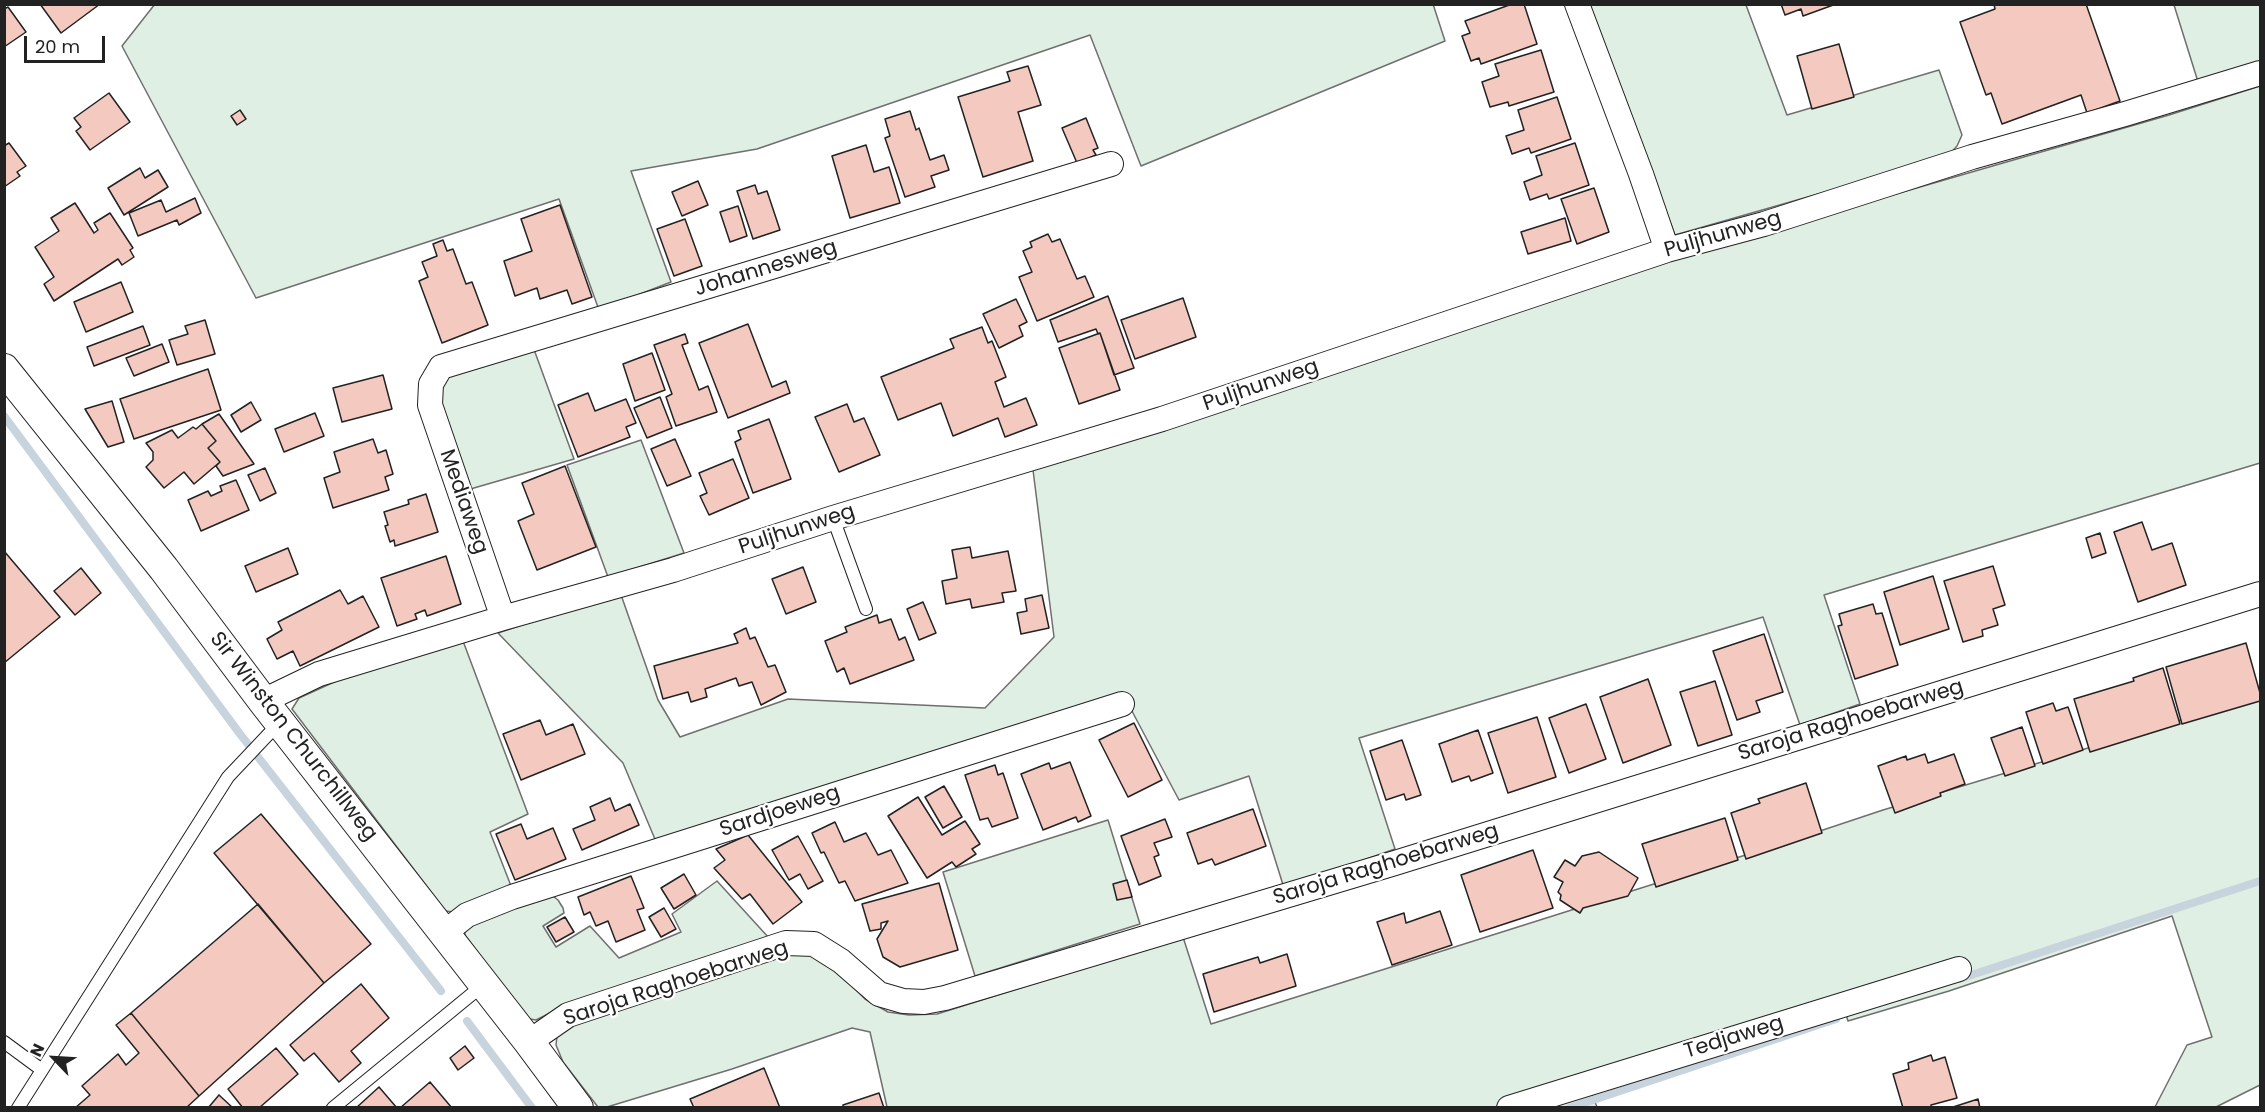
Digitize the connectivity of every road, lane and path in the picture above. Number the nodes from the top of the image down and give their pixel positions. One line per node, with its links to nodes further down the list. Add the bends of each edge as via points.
1 (1577, 4): 4 (street)
2 (2260, 73): 4 (street, Puljhunweg, via 1972,157 1764,224)
3 (1111, 164): 6 (street, Johannesweg, via 441,368)
4 (1666, 250): 7 (street, Puljhunweg, via 1162,419)
5 (4, 369): 12 (street, Sir Winston Churchillweg, via 164,569)
6 (431, 384): 10 (street, Mediaweg, via 430,405)
7 (833, 518): 9 (lane); 10 (street, Puljhunweg, via 673,570)
8 (2260, 594): 17 (street, Saroja Raghoebarweg, via 945,998 903,1001 879,994 814,944 786,944 568,1015)
9 (866, 609)
10 (503, 618): 12 (street, Puljhunweg, via 319,674)
11 (1122, 704): 13 (street, Sardjoeweg, via 512,897 467,915)
12 (269, 721): 13 (street, Sir Winston Churchillweg); 18 (lane)
13 (444, 933): 15 (street, Sir Winston Churchillweg)
14 (1959, 969): 22 (street, Tedjaweg)
15 (484, 984): 17 (street, Sir Winston Churchillweg); 20 (lane)
16 (4, 1042): 18 (lane)
17 (529, 1042): 21 (street, Sir Winston Churchillweg)
18 (42, 1070): 19 (lane)
19 (18, 1107)
20 (333, 1107)
21 (578, 1107)
22 (1509, 1107)

